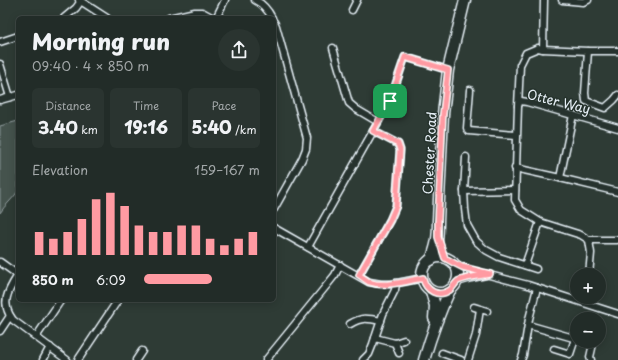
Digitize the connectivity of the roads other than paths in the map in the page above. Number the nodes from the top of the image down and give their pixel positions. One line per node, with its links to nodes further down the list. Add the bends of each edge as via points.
1 (225, 0): 14 (street)
2 (255, 0): 15 (street, via 262,4)
3 (357, 0): 9 (street)
4 (465, 0): 24 (main road, Chester Road)
5 (544, 0): 20 (street)
6 (562, 0): 7 (street)
7 (588, 0)
8 (80, 1): 10 (street); 11 (street)
9 (352, 10)
10 (66, 16)
11 (105, 16)
12 (177, 16): 13 (street, via 195,12)
13 (210, 16)
14 (215, 16)
15 (271, 16)
16 (276, 26): 42 (street, via 307,138 302,158)
17 (16, 37): 18 (street)
18 (0, 42)
19 (333, 48): 32 (street, via 349,103)
20 (543, 49): 21 (street); 30 (street, via 538,48 526,53 520,65)
21 (588, 51): 22 (street); 26 (street, via 584,93 586,101 605,108)
22 (618, 51)
23 (0, 64): 28 (street)
24 (448, 70): 32 (street, via 405,57 390,101); 45 (main road, Chester Road, via 443,114)
25 (470, 90): 35 (street, via 467,125 469,131)
26 (618, 95)
27 (16, 96): 28 (street)
28 (10, 97): 29 (street)
29 (0, 100)
30 (518, 104): 31 (street, Otter Way, via 521,101 527,102); 35 (street)
31 (573, 115): 33 (street, Otter Way); 38 (street)
32 (378, 122): 34 (street)
33 (618, 128)
34 (373, 131): 48 (street); 58 (street, via 398,144 400,150 396,206)
35 (516, 135): 37 (street)
36 (466, 158): 40 (street)
37 (515, 168): 38 (street); 39 (street)
38 (560, 178): 41 (street)
39 (515, 190): 40 (street); 43 (street, via 515,200 522,210)
40 (464, 191): 53 (street, via 467,225 476,241 499,257)
41 (618, 192)
42 (276, 205)
43 (540, 222): 46 (street); 53 (street)
44 (276, 229): 48 (street)
45 (438, 237): 49 (main road); 50 (main road)
46 (589, 240): 47 (street); 54 (street)
47 (617, 240)
48 (308, 247): 52 (street)
49 (431, 260): 50 (main road, via 438,257); 60 (main road, via 423,270)
50 (449, 261): 57 (street, via 470,270); 62 (main road, via 458,272 458,278)
51 (0, 262): 56 (street)
52 (340, 265): 58 (street); 93 (street, via 327,285)
53 (525, 265): 55 (street)
54 (590, 268)
55 (536, 269)
56 (16, 274)
57 (490, 274): 62 (street, via 471,278); 63 (street)
58 (359, 275): 61 (street, via 369,282)
59 (16, 278): 71 (street, via 5,299 6,310)
60 (423, 278): 61 (street); 64 (main road, via 424,284)
61 (396, 283): 72 (street)
62 (453, 286): 64 (main road, via 444,293); 79 (main road, via 441,308)
63 (537, 288): 65 (street); 74 (street)
64 (431, 291): 79 (main road, via 435,306)
65 (570, 296)
66 (60, 302): 76 (street)
67 (117, 302): 91 (street)
68 (594, 304): 70 (street)
69 (487, 311): 97 (street, via 477,308 476,336)
70 (618, 314)
71 (10, 316): 75 (street); 76 (street)
72 (381, 321): 73 (street, via 361,318); 78 (street)
73 (350, 324)
74 (528, 325): 77 (street); 98 (street)
75 (0, 331)
76 (36, 337): 82 (street)
77 (570, 337)
78 (375, 338): 81 (street); 94 (street, via 369,354)
79 (430, 338): 95 (main road)
80 (404, 340): 81 (street)
81 (395, 343): 88 (street)
82 (50, 347): 89 (street); 90 (street)
83 (572, 348): 85 (street, via 570,354)
84 (592, 348): 99 (street)
85 (554, 349)
86 (142, 351): 92 (street)
87 (442, 352): 96 (street)
88 (399, 353)
89 (43, 360)
90 (67, 360)
91 (78, 360)
92 (136, 360)
93 (266, 360)
94 (363, 360)
95 (424, 360)
96 (461, 360)
97 (468, 360)
98 (521, 360)
99 (591, 360)

